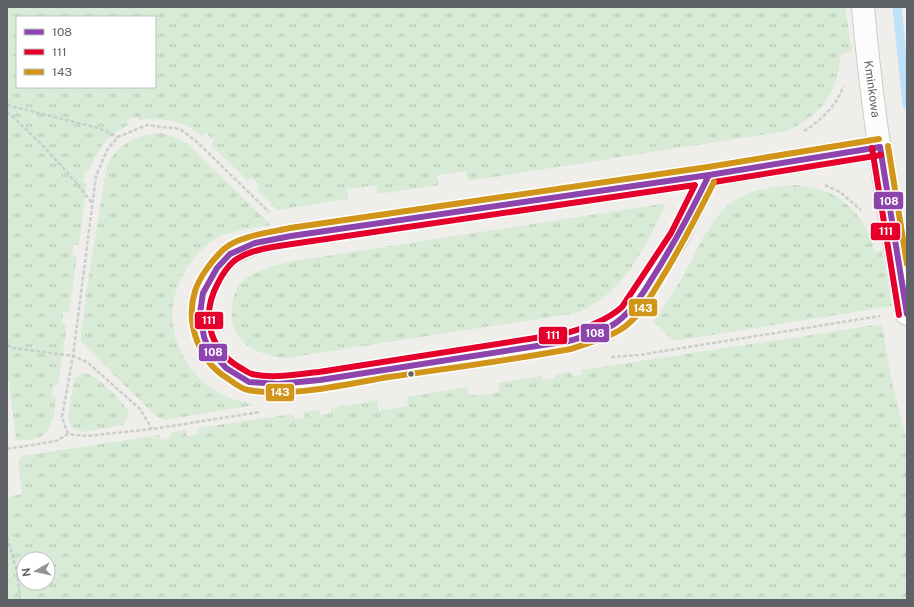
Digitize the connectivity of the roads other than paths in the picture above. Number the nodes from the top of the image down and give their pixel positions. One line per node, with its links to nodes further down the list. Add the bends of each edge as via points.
1 (863, 7): 2 (street, Kminkowa)
2 (880, 147): 3 (street); 4 (street, Kminkowa)
3 (709, 175): 3 (street, via 291,236 245,246 224,260 205,288 200,313 204,337 215,357 226,368 249,382 265,384 343,376 586,337 616,323 637,302 678,237)
4 (907, 314)

